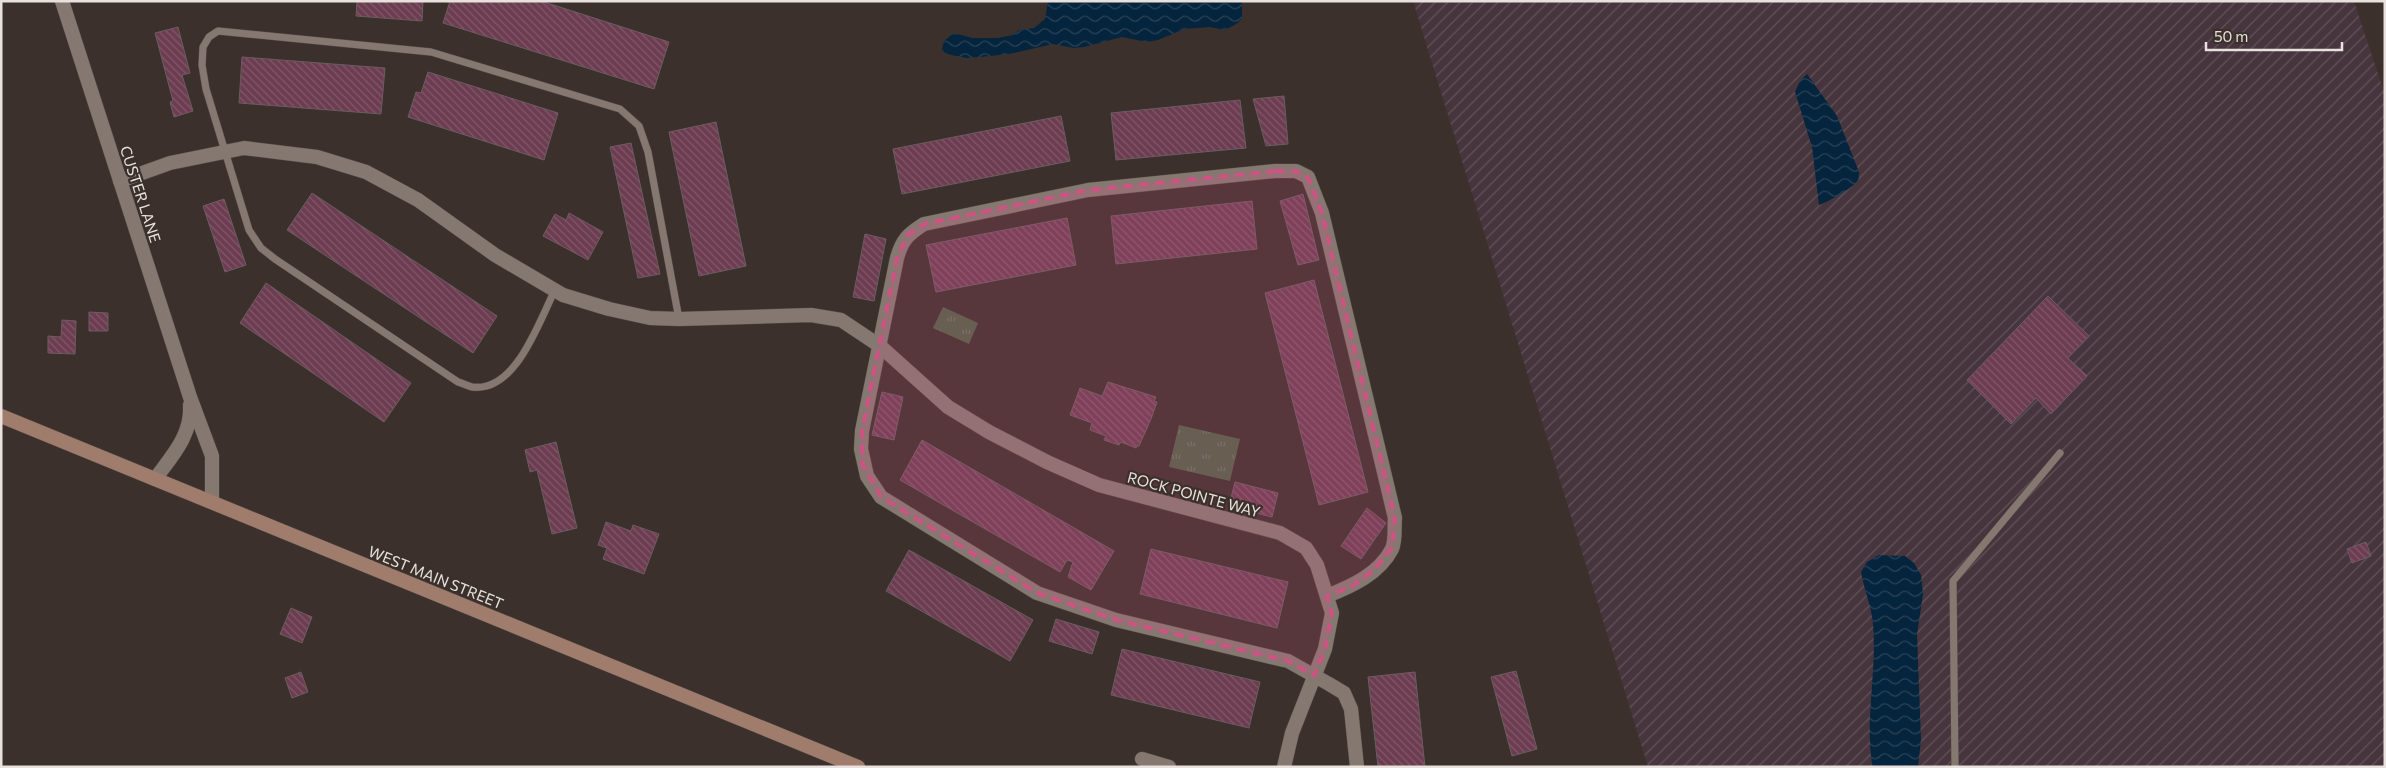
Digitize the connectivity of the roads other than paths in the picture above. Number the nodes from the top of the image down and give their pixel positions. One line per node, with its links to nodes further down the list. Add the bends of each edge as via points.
1 (62, 1): 3 (street, CUSTER LANE)
2 (224, 152): 3 (street, ROCK POINTE WAY, via 170,163); 4 (street, ROCK POINTE WAY, via 244,148 317,157 366,172 418,200 495,255); 4 (lane, via 249,230 261,248 458,382 472,387 483,386 498,382 509,373 523,354); 5 (lane, via 202,64 203,47 209,36 218,31 431,52 620,109 639,126 648,152)
3 (120, 180): 7 (street, CUSTER LANE)
4 (555, 290): 5 (street, ROCK POINTE WAY, via 609,309 650,318)
5 (679, 319): 6 (street, ROCK POINTE WAY, via 827,316 842,320)
6 (880, 346): 12 (street, ROCK POINTE WAY, via 948,407 1047,462 1099,486 1280,533 1306,548 1317,565); 12 (street, via 902,243 908,234 924,224 1088,190 1275,171 1296,171 1308,177 1322,213 1394,518 1392,548 1374,570 1353,586); 13 (street, via 861,449 866,476 881,498 1037,593 1116,620 1288,661)
7 (190, 397): 10 (street, CUSTER LANE, via 191,413 185,436); 11 (street, CUSTER LANE, via 212,456)
8 (1, 416): 10 (main road, WEST MAIN STREET)
9 (2060, 452): 19 (lane, via 1953,581)
10 (155, 479): 11 (main road, WEST MAIN STREET)
11 (212, 502): 15 (main road, WEST MAIN STREET)
12 (1327, 596): 13 (street, ROCK POINTE WAY, via 1332,613 1326,649)
13 (1314, 676): 17 (street, ROCK POINTE WAY, via 1292,733); 18 (street, via 1344,693 1351,709)
14 (1142, 759): 16 (street)
15 (858, 767)
16 (1169, 767)
17 (1284, 767)
18 (1357, 767)
19 (1954, 767)

